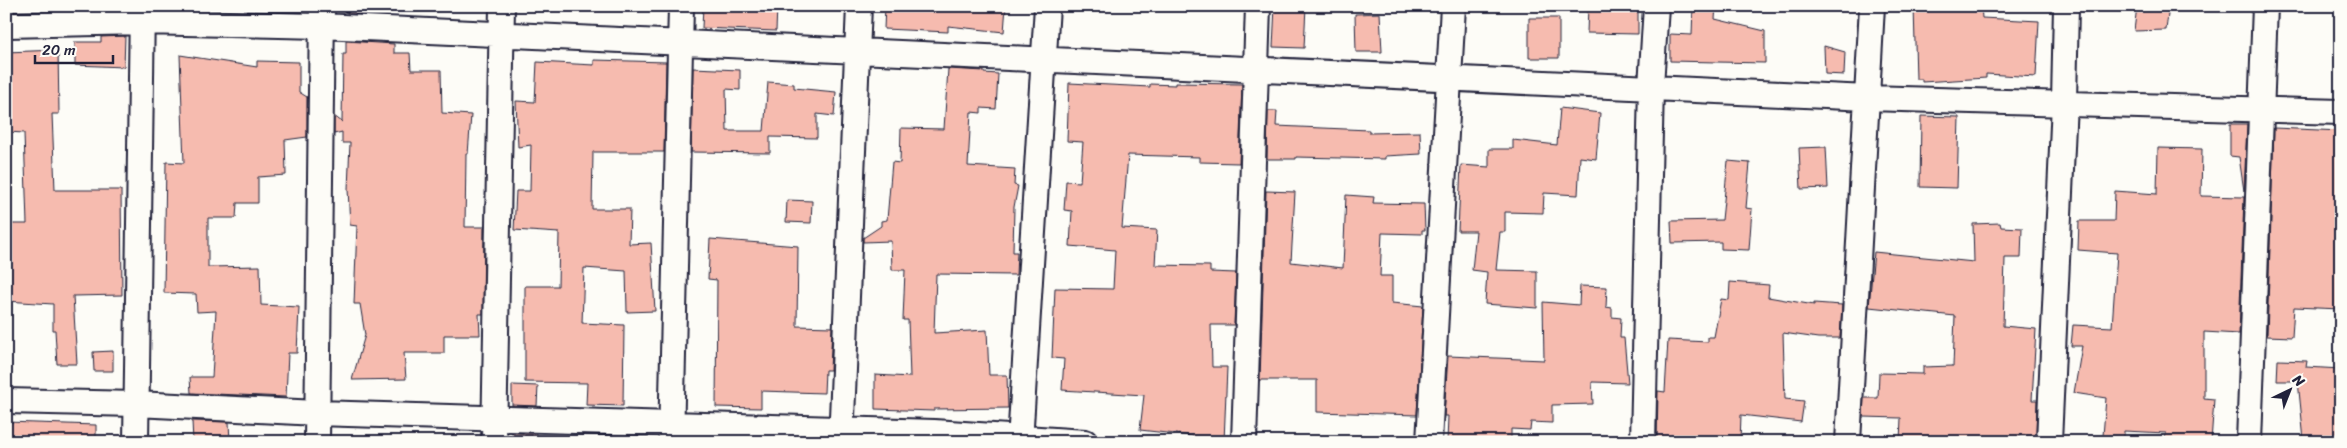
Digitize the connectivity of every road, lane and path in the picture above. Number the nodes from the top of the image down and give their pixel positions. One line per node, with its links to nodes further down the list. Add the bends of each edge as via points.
1 (502, 6): 14 (street)
2 (681, 6): 15 (street)
3 (859, 6): 16 (street)
4 (1047, 6): 17 (street)
5 (1258, 6): 18 (street)
6 (1453, 6): 19 (street)
7 (1656, 6): 20 (street)
8 (1872, 6): 21 (street)
9 (2066, 6): 22 (street)
10 (2265, 6): 23 (street)
11 (142, 14): 12 (street); 13 (street); 26 (street)
12 (322, 16): 14 (street); 27 (street)
13 (6, 25)
14 (502, 35): 15 (street); 28 (street)
15 (680, 43): 16 (street); 29 (street)
16 (857, 51): 17 (street); 30 (street)
17 (1045, 60): 18 (street); 31 (street)
18 (1255, 68): 19 (street); 36 (street)
19 (1450, 78): 20 (street); 37 (street)
20 (1651, 86): 21 (street); 38 (street)
21 (1868, 98): 22 (street); 39 (street)
22 (2064, 102): 23 (street); 40 (street)
23 (2260, 109): 24 (street); 41 (street)
24 (2341, 112)
25 (6, 401): 26 (street)
26 (136, 404): 27 (street); 32 (street)
27 (317, 413): 28 (street); 33 (street)
28 (493, 417): 29 (street); 34 (street)
29 (672, 432): 30 (street)
30 (841, 435): 31 (street)
31 (1020, 440): 35 (street)
32 (136, 442)
33 (317, 442)
34 (494, 442)
35 (1085, 442)
36 (1244, 442)
37 (1428, 442)
38 (1643, 442)
39 (1848, 442)
40 (2048, 442)
41 (2249, 442)

